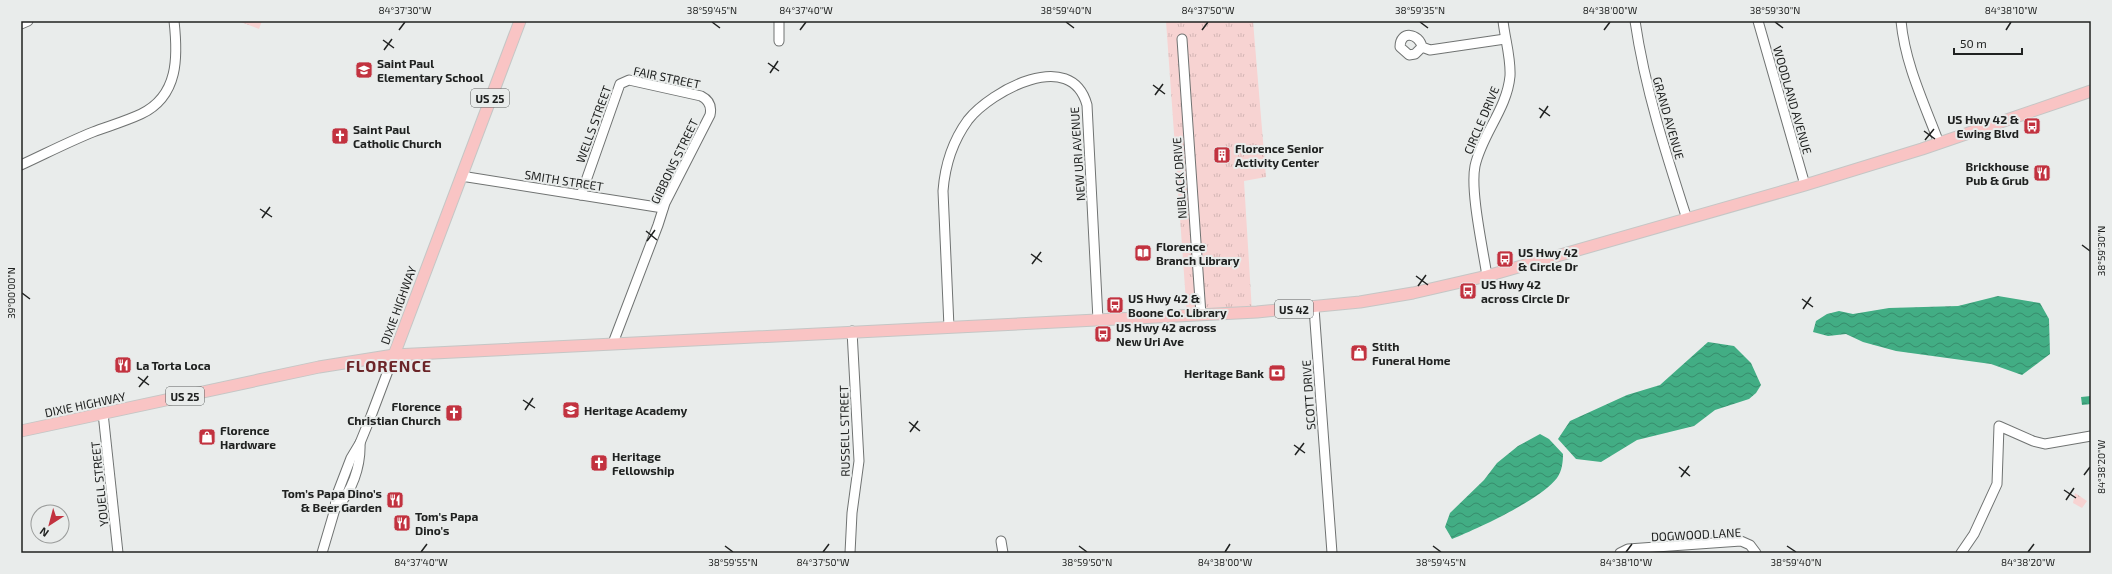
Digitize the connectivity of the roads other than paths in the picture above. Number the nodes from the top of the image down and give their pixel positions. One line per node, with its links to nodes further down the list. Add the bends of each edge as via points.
1 (28, 21): 9 (street)
2 (174, 21): 18 (street, via 177,65 173,79 155,105 142,114 92,132)
3 (520, 21): 19 (main road, DIXIE HIGHWAY / US 25)
4 (779, 21): 11 (street)
5 (1503, 21): 10 (street, CIRCLE DRIVE)
6 (1635, 21): 23 (street, GRAND AVENUE, via 1652,106)
7 (1758, 21): 20 (street, WOODLAND AVENUE)
8 (1901, 21): 17 (street, via 1909,66)
9 (21, 24)
10 (1505, 39): 13 (street, via 1430,50); 24 (street, CIRCLE DRIVE, via 1510,68 1508,87 1501,108 1484,140 1475,168 1474,186)
11 (779, 40)
12 (1182, 40): 26 (street, NIBLACK DRIVE)
13 (1422, 47)
14 (620, 84): 16 (street, FAIR STREET, via 630,80 701,96); 21 (street, WELLS STREET)
15 (2091, 91): 17 (main road, US 42)
16 (708, 102): 22 (street, GIBBONS STREET, via 711,107 710,115)
17 (1939, 143): 20 (main road, US 42)
18 (21, 165)
19 (460, 176): 21 (street, SMITH STREET); 31 (main road, DIXIE HIGHWAY / US 25)
20 (1805, 185): 23 (main road, US 42)
21 (581, 195): 22 (street, SMITH STREET)
22 (663, 208): 30 (street, GIBBONS STREET)
23 (1687, 219): 24 (main road, US 42)
24 (1487, 276): 25 (main road, US 42, via 1412,294)
25 (1314, 308): 26 (main road, US 42); 40 (street, SCOTT DRIVE)
26 (1201, 315): 27 (main road, US 42)
27 (1098, 320): 28 (main road, US 42); 28 (street, NEW URI AVENUE, via 1087,105 1082,93 1072,83 1060,78 1046,77 1019,82 992,97 969,119 952,146 943,191)
28 (949, 327): 29 (main road, US 42)
29 (852, 331): 30 (main road, US 42); 38 (street, RUSSELL STREET, via 859,461)
30 (613, 343): 31 (main road, US 42)
31 (394, 354): 32 (main road, DIXIE HIGHWAY / US 25, via 319,367); 37 (street, via 360,443 361,460 345,500 335,509)
32 (103, 413): 33 (main road, DIXIE HIGHWAY / US 25); 36 (street, YOUELL STREET)
33 (21, 431)
34 (2091, 436): 43 (street, via 2045,444 1999,426 1997,484 1974,534)
35 (1001, 541): 39 (street)
36 (118, 553)
37 (322, 553)
38 (850, 553)
39 (1003, 553)
40 (1332, 553)
41 (1620, 553): 42 (street, DOGWOOD LANE, via 1628,549 1741,541 1750,545)
42 (1756, 553)
43 (1962, 553)

